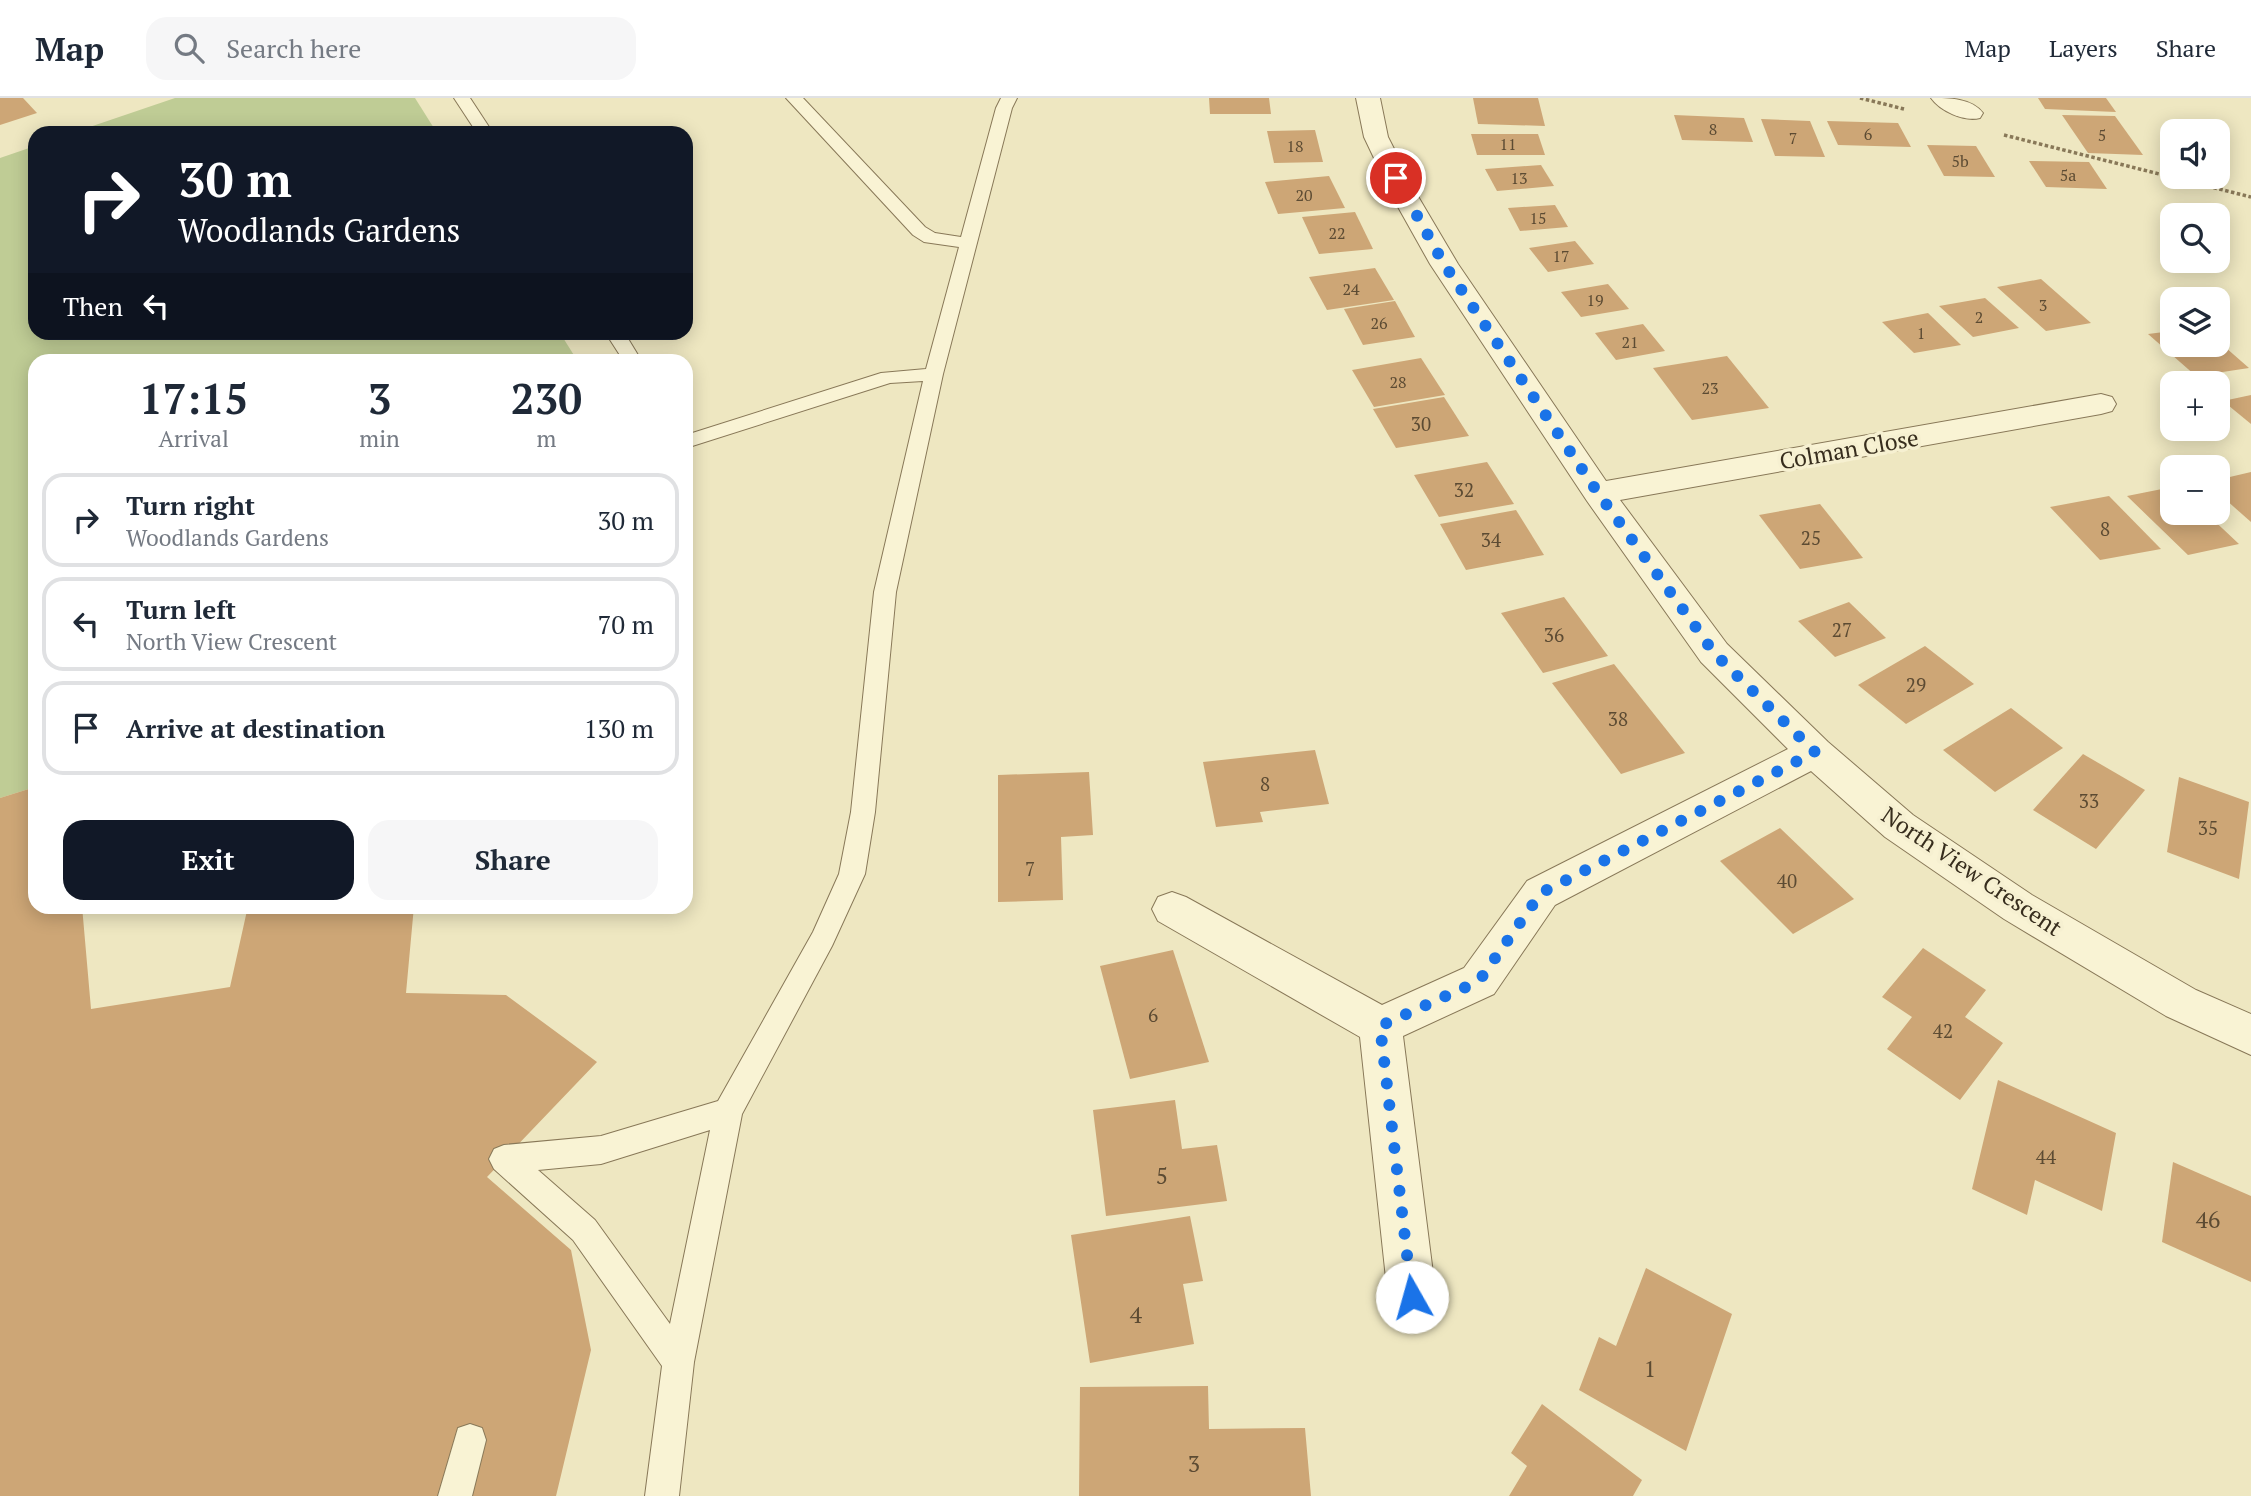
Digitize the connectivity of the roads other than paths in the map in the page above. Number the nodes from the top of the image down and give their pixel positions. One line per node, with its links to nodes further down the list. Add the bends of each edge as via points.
1 (462, 98): 7 (lane)
2 (794, 98): 8 (lane, via 919,231 930,238)
3 (1009, 98): 8 (lane)
4 (1368, 98): 12 (street, North View Crescent, via 1376,137 1444,264)
5 (1943, 98): 6 (street)
6 (1971, 113)
7 (480, 126)
8 (968, 243): 9 (lane)
9 (934, 374): 11 (lane, via 888,377); 17 (lane, via 886,592 852,874 823,938)
10 (2101, 404): 12 (street, Colman Close)
11 (693, 440)
12 (1598, 493): 13 (street, North View Crescent, via 1714,653)
13 (1815, 752): 15 (street, via 1541,893 1479,981); 16 (street, North View Crescent, via 1899,826 2018,908 2181,1003)
14 (1172, 909): 15 (street)
15 (1380, 1026): 18 (street)
16 (2251, 1035)
17 (728, 1111): 19 (lane); 19 (lane, via 601,1150 505,1159 584,1230)
18 (1412, 1297)
19 (678, 1362): 22 (lane)
20 (470, 1440): 21 (lane)
21 (455, 1496)
22 (662, 1496)

